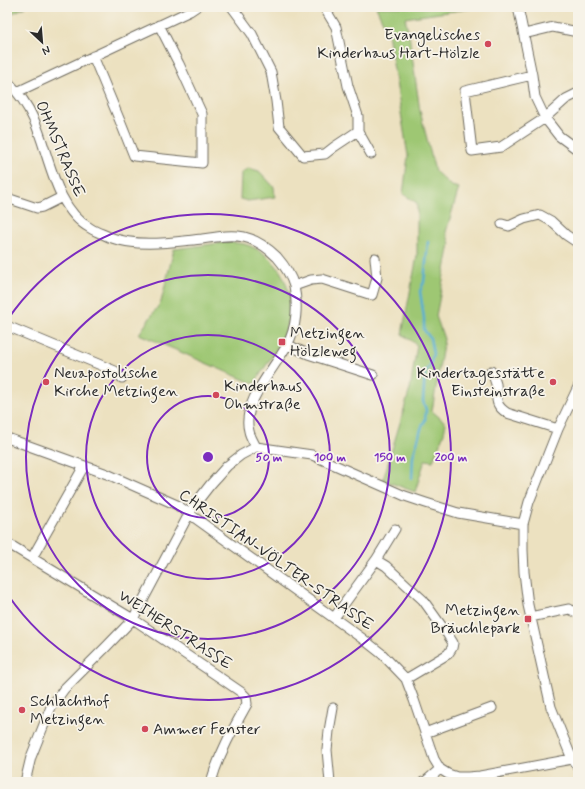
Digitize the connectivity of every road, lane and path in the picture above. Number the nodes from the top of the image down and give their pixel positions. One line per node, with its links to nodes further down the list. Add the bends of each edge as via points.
1 (196, 7): 5 (street)
2 (232, 7): 14 (street, via 252,34 271,72 280,127 303,156 325,154)
3 (324, 7): 14 (street, via 336,27 348,86 358,116)
4 (518, 7): 7 (street)
5 (159, 25): 8 (street); 8 (street, via 202,114 202,163 134,156)
6 (578, 32): 7 (street, via 553,27)
7 (524, 34): 9 (street)
8 (93, 56): 11 (street)
9 (532, 75): 13 (street, via 535,97); 13 (street, via 465,92 472,151 501,147)
10 (7, 81): 11 (street, OHMSTRASSE)
11 (17, 92): 17 (street, OHMSTRASSE, via 34,120)
12 (578, 93): 13 (street, via 566,99)
13 (545, 118): 15 (street, via 559,136)
14 (358, 131): 16 (street)
15 (578, 150)
16 (371, 154)
17 (62, 196): 18 (street, via 37,208); 22 (street, OHMSTRASSE, via 78,219 89,228 126,241 144,244 228,236 260,243 279,260)
18 (7, 198)
19 (502, 224): 20 (street, via 509,226 524,219 540,216 551,221)
20 (578, 243)
21 (375, 258): 22 (street, via 377,278 372,295 322,279)
22 (294, 286): 24 (street, OHMSTRASSE, via 295,316)
23 (7, 326): 27 (street, via 115,372)
24 (288, 345): 26 (street); 31 (street, OHMSTRASSE, via 254,396 250,408 248,430)
25 (491, 371): 29 (street, via 496,383 500,408 507,413)
26 (372, 376)
27 (122, 378)
28 (578, 387): 29 (street)
29 (558, 430): 34 (street, via 529,502)
30 (7, 438): 32 (street, CHRISTIAN-VÖLTER-STRASSE)
31 (256, 448): 33 (street, via 227,466); 34 (street, via 312,455 426,503 458,513)
32 (84, 466): 33 (street, CHRISTIAN-VÖLTER-STRASSE, via 177,505); 37 (street)
33 (189, 514): 41 (street, CHRISTIAN-VÖLTER-STRASSE); 42 (street)
34 (523, 524): 40 (street, via 524,572)
35 (395, 529): 38 (street)
36 (7, 543): 37 (street, WEIHERSTRASSE)
37 (32, 558): 42 (street, WEIHERSTRASSE)
38 (376, 560): 41 (street); 43 (street, via 423,600 453,643 448,654)
39 (578, 613): 40 (street, via 569,610)
40 (530, 617): 47 (street, via 551,707)
41 (334, 618): 43 (street, CHRISTIAN-VÖLTER-STRASSE, via 382,654)
42 (133, 619): 50 (street, via 64,689 51,707 31,757); 51 (street, WEIHERSTRASSE, via 246,697 247,704 224,747)
43 (406, 679): 46 (street, CHRISTIAN-VÖLTER-STRASSE)
44 (333, 708): 52 (street, via 327,750)
45 (492, 708): 46 (street)
46 (425, 733): 49 (street, CHRISTIAN-VÖLTER-STRASSE)
47 (575, 757): 48 (street); 49 (street, via 480,776 457,777)
48 (578, 767)
49 (440, 769): 53 (street)
50 (25, 782)
51 (211, 782)
52 (330, 782)
53 (423, 782)

